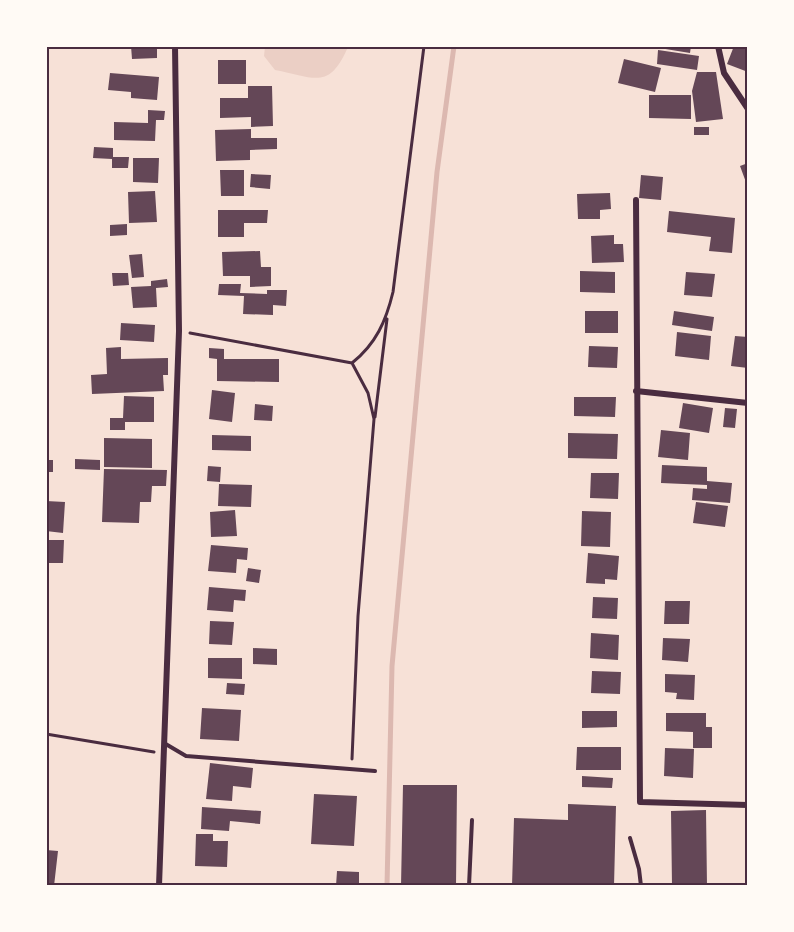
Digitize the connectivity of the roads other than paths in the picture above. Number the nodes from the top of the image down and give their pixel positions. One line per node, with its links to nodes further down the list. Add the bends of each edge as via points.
1 (175, 46): 7 (street, via 179,331)
2 (718, 46): 3 (street, via 724,73)
3 (747, 109)
4 (636, 200): 5 (street)
5 (636, 391): 6 (street); 9 (street, via 640,802)
6 (747, 402)
7 (164, 742): 8 (lane, via 186,756); 12 (street)
8 (375, 771)
9 (747, 805)
10 (472, 820): 13 (lane)
11 (630, 838): 14 (lane)
12 (159, 885)
13 (469, 885)
14 (640, 885)

